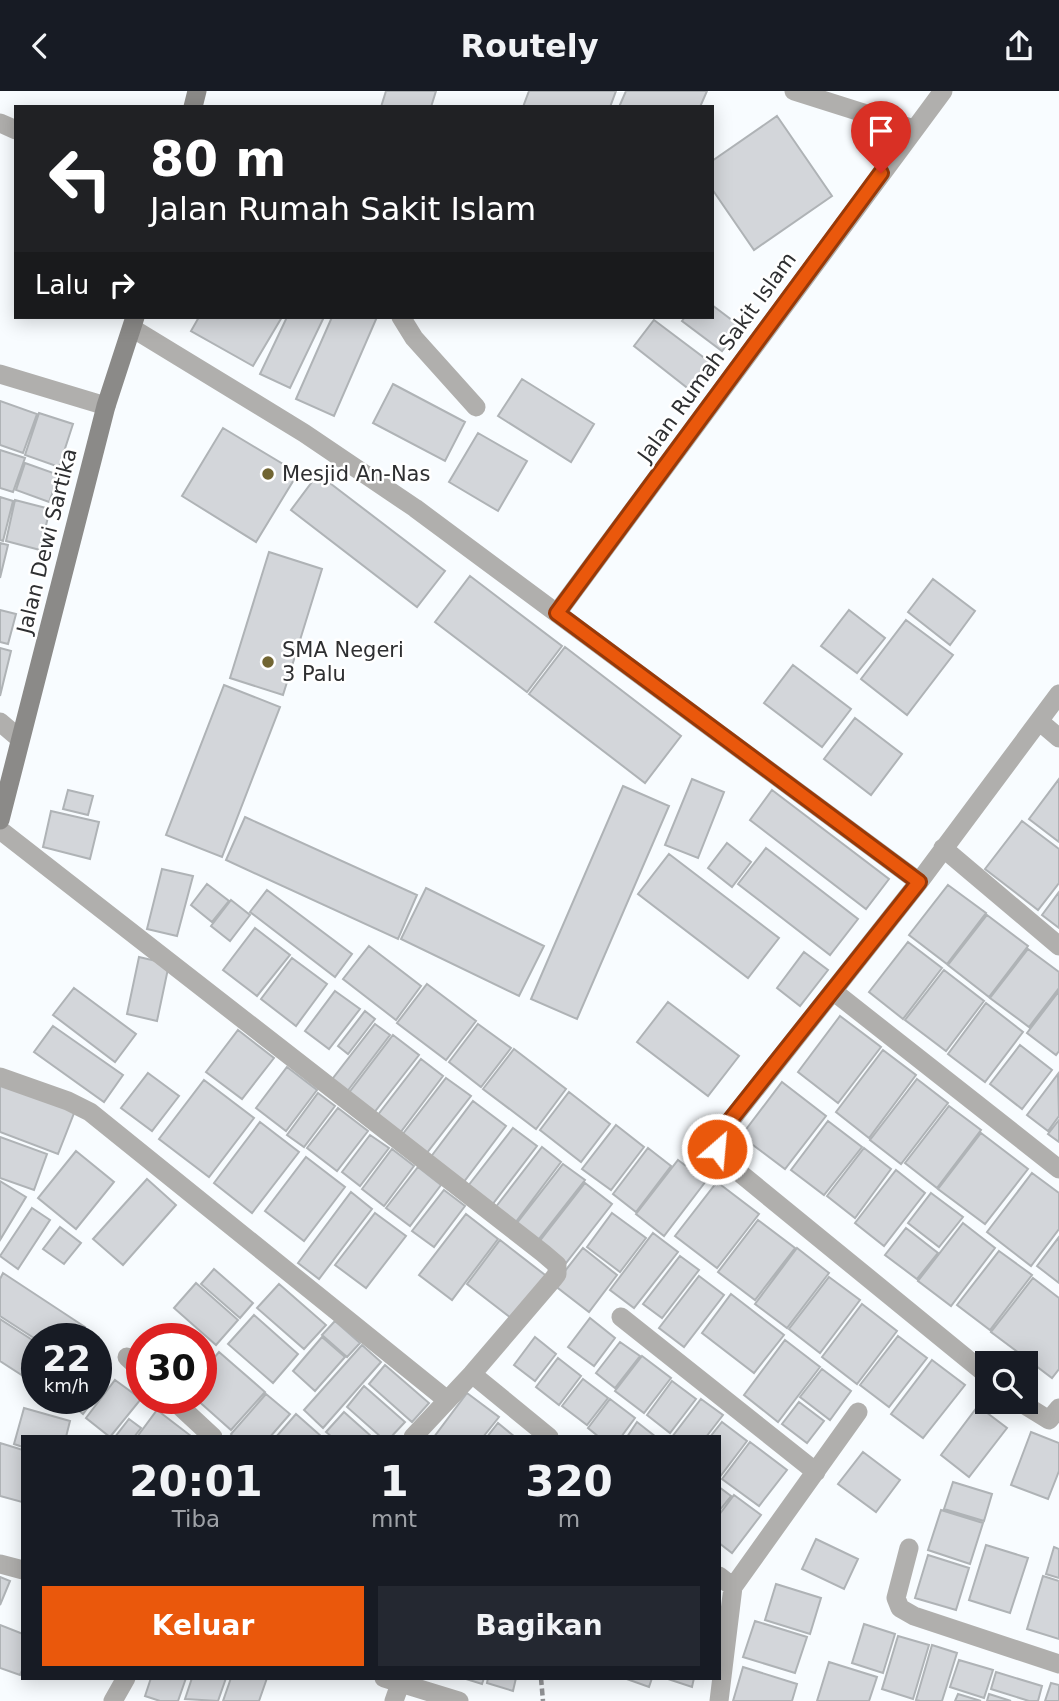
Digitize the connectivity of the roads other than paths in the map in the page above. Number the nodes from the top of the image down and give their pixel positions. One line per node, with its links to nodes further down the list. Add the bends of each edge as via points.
1 (794, 91): 3 (street)
2 (943, 91): 3 (street, Jalan Rumah Sakit Islam)
3 (914, 129): 9 (street, Jalan Rumah Sakit Islam)
4 (402, 319): 8 (street)
5 (134, 322): 7 (main road, Jalan Dewi Sartika); 9 (street, via 415,508)
6 (0, 374): 7 (street)
7 (106, 405): 14 (main road, Jalan Dewi Sartika)
8 (476, 407)
9 (557, 613): 18 (street)
10 (1059, 694): 11 (street)
11 (1039, 721): 13 (street); 17 (street)
12 (0, 722): 14 (street)
13 (1059, 737)
14 (20, 739): 15 (main road, Jalan Dewi Sartika)
15 (0, 820)
16 (0, 830): 25 (street, via 554,1262 557,1274)
17 (943, 848): 18 (street); 19 (street)
18 (919, 882): 20 (street)
19 (1059, 946)
20 (833, 991): 22 (street); 24 (street, via 720,1133 719,1155)
21 (0, 1077): 26 (street, via 90,1112)
22 (1059, 1169)
23 (621, 1317): 34 (street)
24 (975, 1365)
25 (472, 1374): 26 (street); 33 (street)
26 (447, 1400): 32 (street)
27 (1038, 1410): 30 (street)
28 (858, 1412): 34 (street)
29 (188, 1414): 31 (street)
30 (1055, 1417)
31 (211, 1435)
32 (415, 1435)
33 (547, 1435)
34 (817, 1472): 38 (street)
35 (909, 1549): 39 (street, via 896,1598 900,1608)
36 (0, 1564): 37 (street)
37 (21, 1569)
38 (726, 1581): 40 (street)
39 (1059, 1664)
40 (721, 1667)
41 (125, 1680): 44 (street)
42 (720, 1680): 46 (street)
43 (392, 1688): 45 (street)
44 (113, 1701)
45 (458, 1701)
46 (719, 1701)

